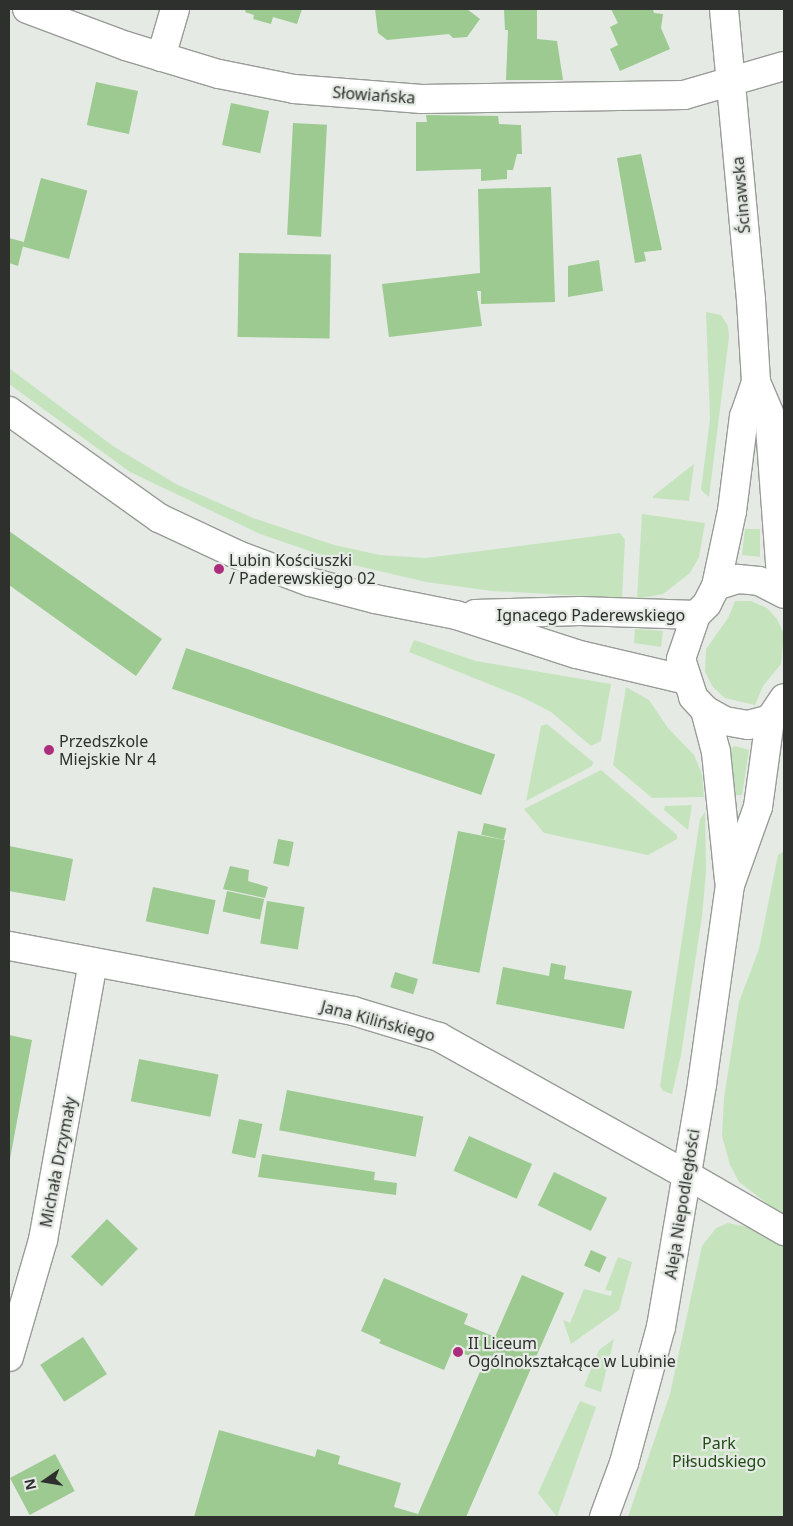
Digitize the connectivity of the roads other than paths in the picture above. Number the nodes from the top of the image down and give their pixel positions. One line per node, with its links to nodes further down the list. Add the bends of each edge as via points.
1 (28, 9): 4 (street, Słowiańska)
2 (175, 9): 4 (street)
3 (724, 9): 6 (street, Ścinawska)
4 (161, 57): 6 (street, Słowiańska, via 219,74 294,89 422,99 684,95)
5 (784, 66): 6 (street, Słowiańska)
6 (730, 80): 7 (street, Ścinawska, via 753,317)
7 (756, 382): 9 (street, Ścinawska, via 769,413); 10 (street, Ścinawska, via 744,416 732,510)
8 (9, 411): 12 (street, Ignacego Paderewskiego, via 159,518 199,538 310,582)
9 (781, 530): 11 (street, Ścinawska)
10 (716, 586): 11 (street, via 738,579 759,581); 13 (street, Ścinawska)
11 (783, 593)
12 (456, 615): 13 (street, Ignacego Paderewskiego, via 580,611); 14 (street, Ignacego Paderewskiego, via 576,654)
13 (696, 616): 14 (street, Ścinawska, via 682,659)
14 (686, 680): 16 (street, via 693,697)
15 (777, 709): 16 (street, via 748,725 725,721); 18 (street, Aleja Niepodległości)
16 (704, 710): 19 (street, Aleja Niepodległości, via 716,752)
17 (784, 765): 18 (street)
18 (758, 807): 19 (street, Aleja Niepodległości)
19 (730, 885): 22 (street, Aleja Niepodległości)
20 (9, 946): 21 (street, Jana Kilińskiego)
21 (93, 963): 22 (street, Jana Kilińskiego, via 353,1011 439,1037); 24 (street, Michała Drzymały, via 43,1240)
22 (687, 1176): 23 (street, Jana Kilińskiego); 25 (street, Aleja Niepodległości, via 661,1327 624,1463)
23 (784, 1231)
24 (9, 1357)
25 (604, 1517)

